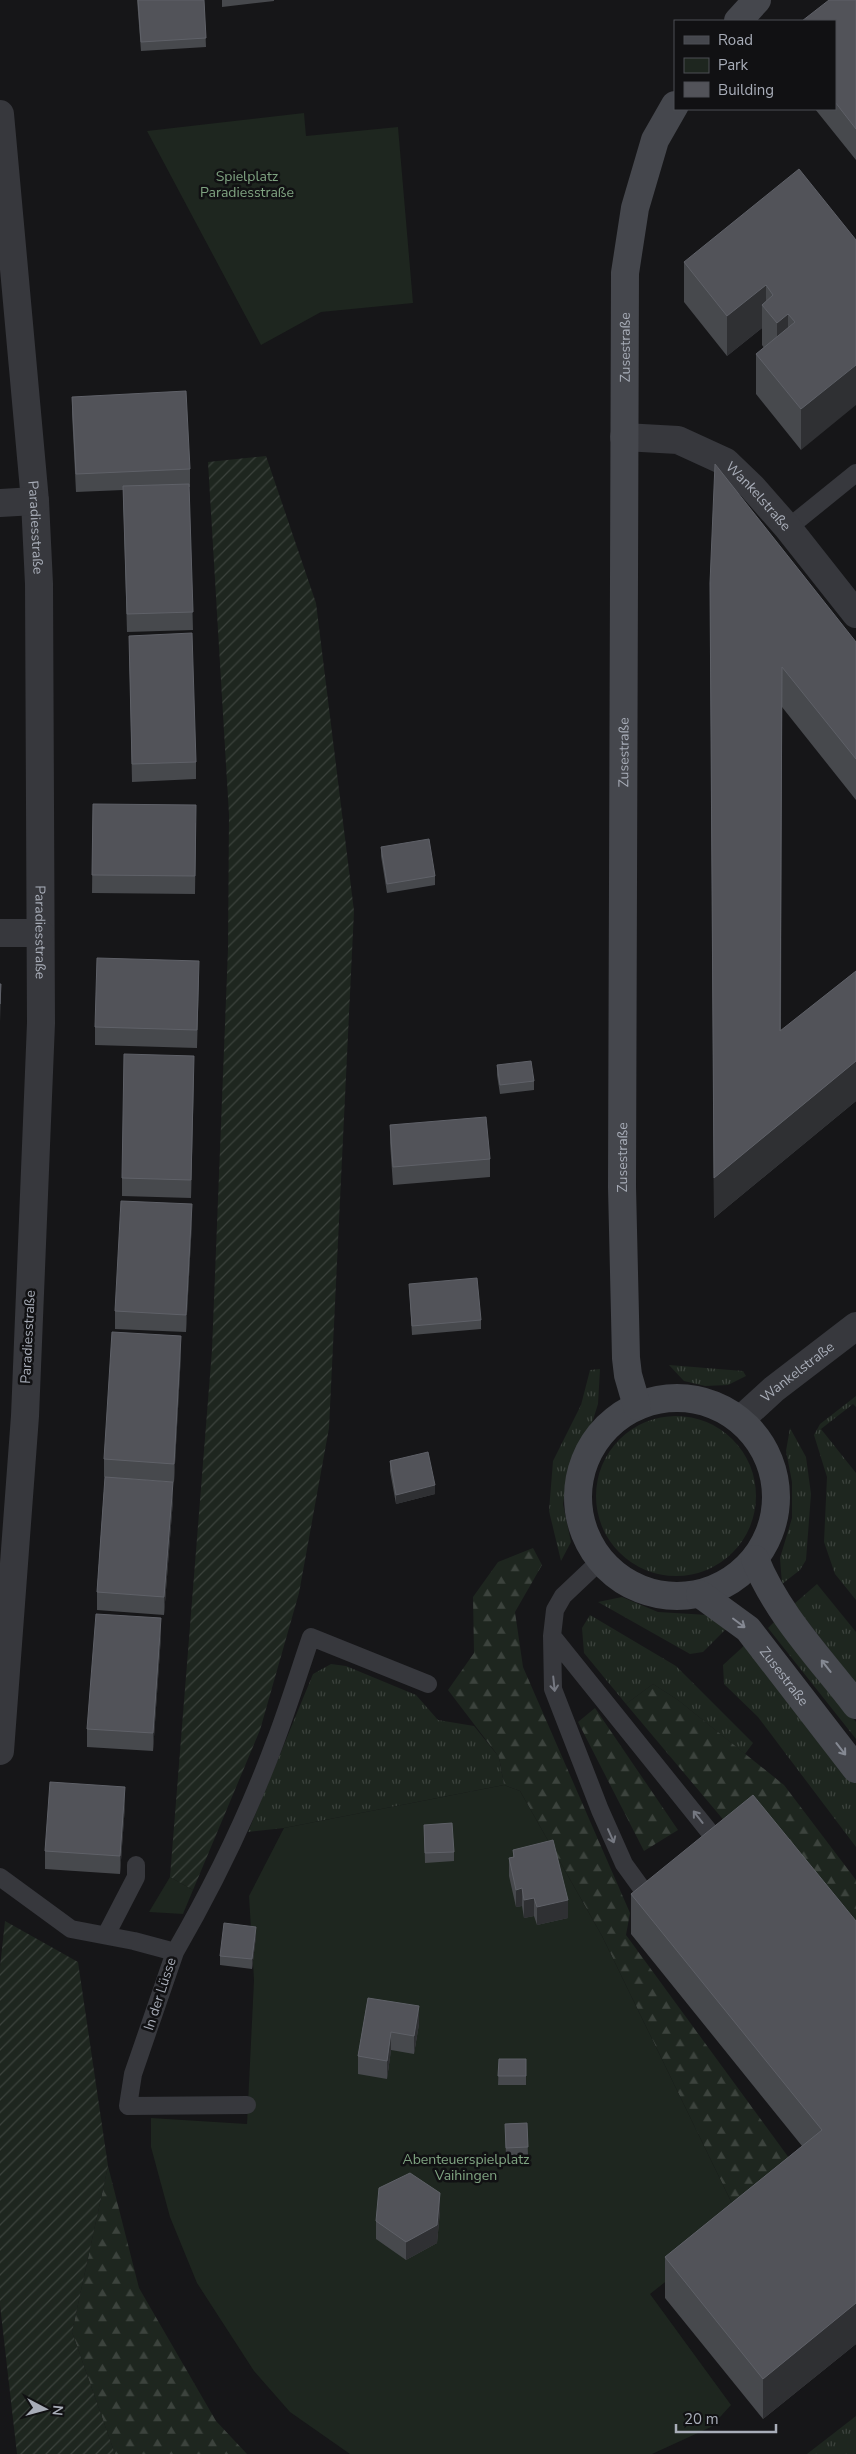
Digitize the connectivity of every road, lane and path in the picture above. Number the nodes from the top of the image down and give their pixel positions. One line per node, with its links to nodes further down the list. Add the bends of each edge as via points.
1 (757, 0): 2 (street)
2 (739, 20)
3 (674, 107): 5 (street, Zusestraße, via 655,140 635,208 625,273)
4 (0, 114): 7 (street, Paradiesstraße)
5 (624, 437): 9 (street, Wankelstraße, via 678,440 726,462); 14 (street, Zusestraße, via 622,1187 626,1358)
6 (856, 473): 9 (lane)
7 (35, 501): 8 (street); 12 (street, Paradiesstraße, via 39,584)
8 (0, 502)
9 (788, 528): 10 (street, Wankelstraße)
10 (856, 614)
11 (0, 933): 12 (street)
12 (40, 933): 22 (street, Paradiesstraße, via 41,1023 27,1372)
13 (856, 1326): 15 (street, Wankelstraße)
14 (637, 1406): 15 (street, via 664,1398 690,1398 717,1406); 17 (street, via 612,1422 592,1445 580,1472 578,1502 584,1531)
15 (740, 1420): 16 (street, via 760,1443 773,1471 776,1502 770,1532)
16 (755, 1559): 18 (street, via 730,1581); 21 (street, one-way to 16, via 777,1604)
17 (600, 1561): 18 (street, via 618,1578 644,1591 672,1597); 19 (lane, via 563,1596 555,1610)
18 (700, 1594): 23 (street, Zusestraße, one-way to 23, via 748,1629)
19 (552, 1636): 24 (lane, one-way to 19); 27 (lane, one-way to 27, via 553,1689 600,1810 624,1864)
20 (428, 1684): 29 (lane, via 311,1637 275,1743 239,1825)
21 (856, 1705)
22 (0, 1751)
23 (856, 1769)
24 (733, 1860)
25 (136, 1865): 28 (lane, via 136,1877)
26 (0, 1877): 28 (lane, In der Lüsse, via 71,1929)
27 (663, 1919)
28 (106, 1935): 29 (lane, In der Lüsse)
29 (175, 1952): 30 (lane, In der Lüsse, via 133,2074 128,2106)
30 (247, 2105)

